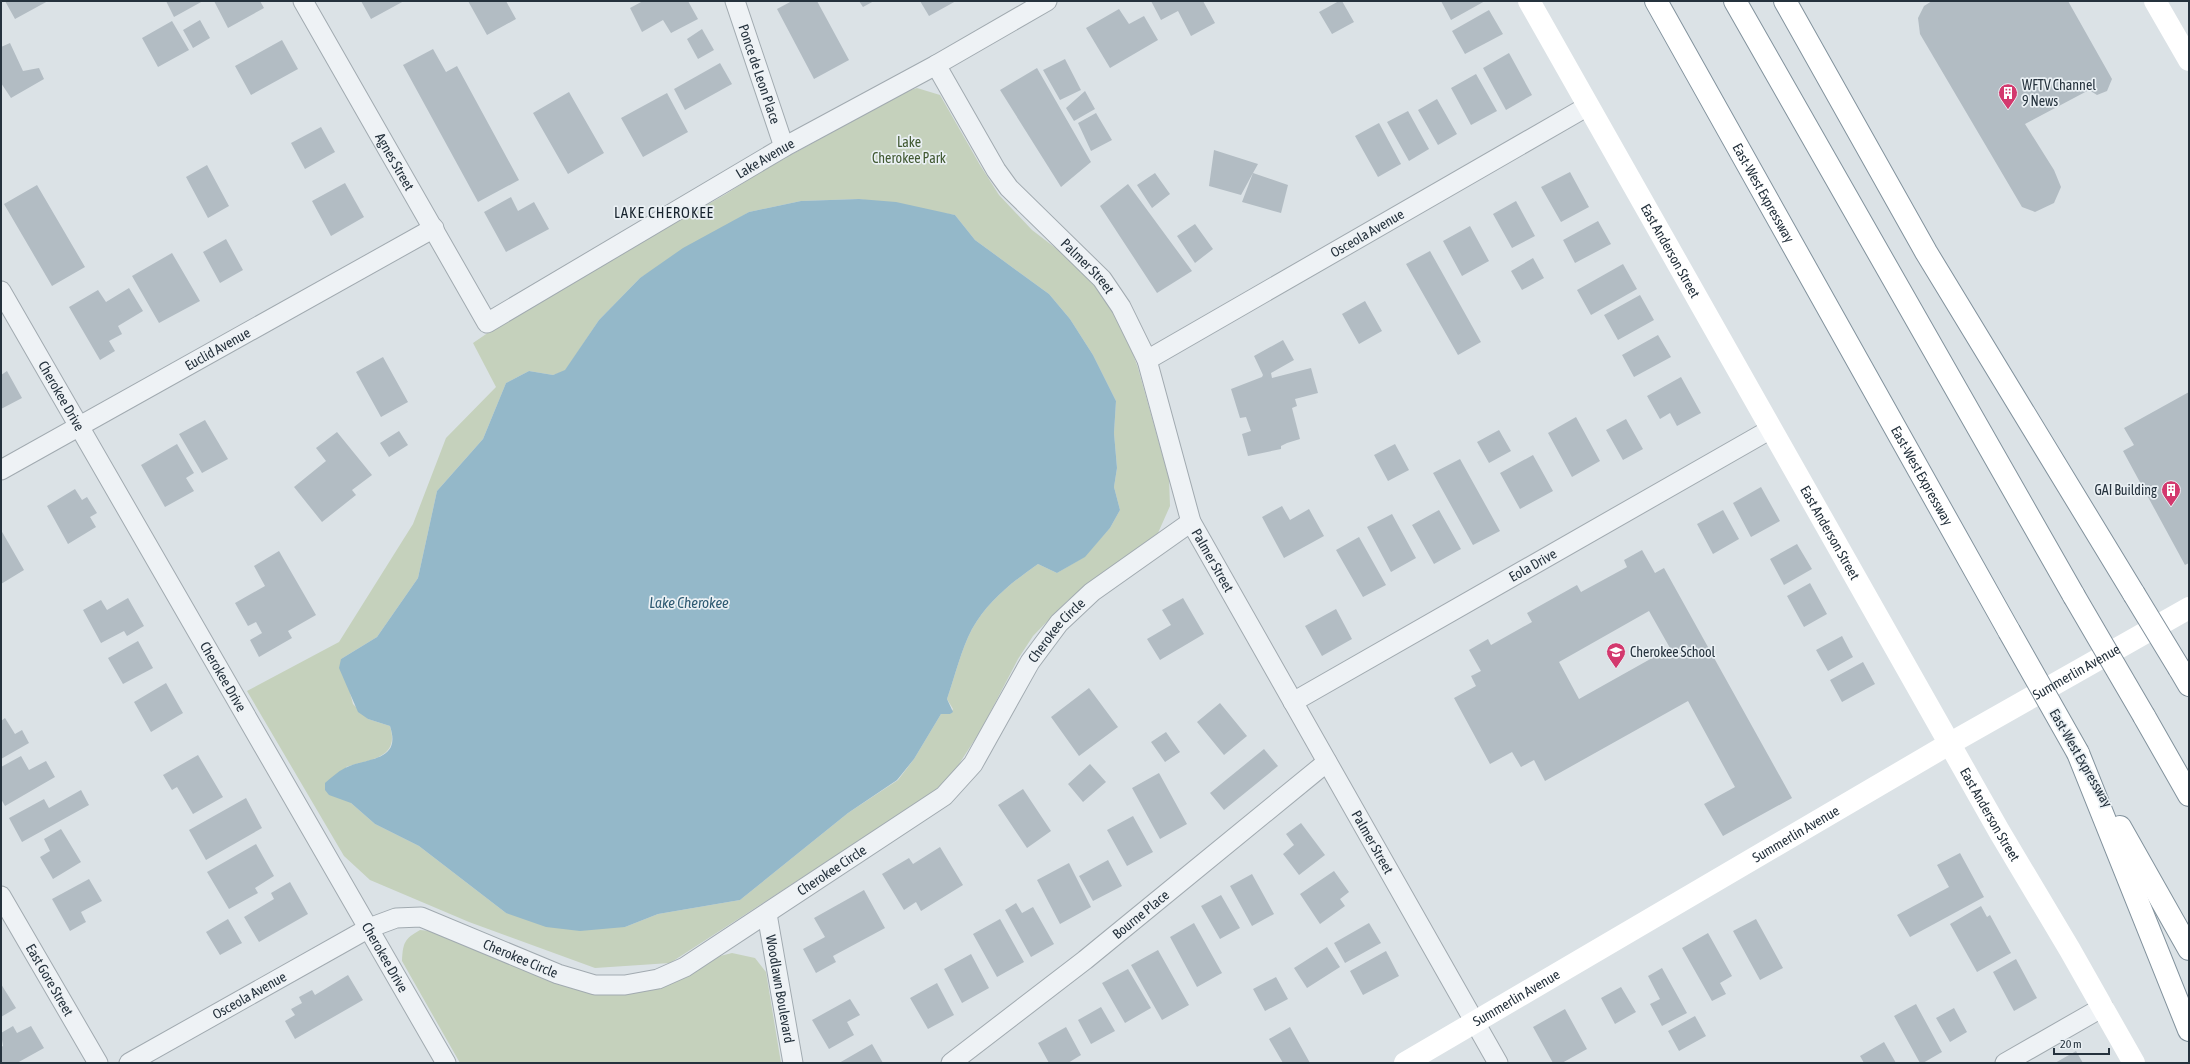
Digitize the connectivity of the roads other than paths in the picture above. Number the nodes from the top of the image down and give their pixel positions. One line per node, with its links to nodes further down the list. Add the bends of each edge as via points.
1 (303, 1): 15 (street, Agnes Street)
2 (735, 1): 14 (street, Ponce de Leon Place)
3 (1047, 1): 12 (street, Lake Avenue)
4 (1529, 1): 13 (main road, East Anderson Street)
5 (1643, 1): 10 (main road)
6 (1656, 1): 10 (main road, East-West Expressway)
7 (1736, 1): 29 (main road, bridge)
8 (1785, 1): 24 (main road, bridge, via 1930,259)
9 (2155, 1): 11 (main road)
10 (1675, 34): 27 (main road, East-West Expressway, bridge)
11 (2189, 60)
12 (936, 65): 14 (street, Lake Avenue); 18 (street, Palmer Street, via 996,170 1009,188 1102,280 1121,307)
13 (1588, 106): 18 (street, Osceola Avenue); 20 (main road, East Anderson Street)
14 (784, 147): 17 (street, Lake Avenue)
15 (434, 228): 17 (street, Agnes Street); 19 (street, Euclid Avenue)
16 (1, 290): 19 (street, Cherokee Drive)
17 (487, 323)
18 (1147, 360): 22 (street, Palmer Street)
19 (80, 426): 21 (street, Euclid Avenue); 32 (street, Cherokee Drive)
20 (1771, 429): 25 (street, Eola Drive); 26 (main road, East Anderson Street)
21 (1, 470)
22 (1191, 522): 25 (street, Palmer Street); 31 (street, Cherokee Circle, via 1092,592 1059,623 1030,662 973,764 944,796)
23 (2189, 608): 26 (main road, Summerlin Avenue)
24 (2184, 676)
25 (1294, 702): 28 (street, Palmer Street)
26 (1950, 744): 34 (main road, East Anderson Street); 35 (main road, Summerlin Avenue)
27 (2078, 753): 33 (main road, East-West Expressway); 36 (main road)
28 (1327, 762): 35 (street, Palmer Street); 41 (street, Bourne Place, via 1085,960)
29 (2189, 795)
30 (1, 896): 38 (street, East Gore Street)
31 (767, 914): 32 (street, Cherokee Circle, via 685,967 658,979 624,985 595,985 558,974 420,917 396,918); 40 (street, Woodlawn Boulevard)
32 (369, 928): 37 (street, Osceola Avenue); 39 (street, Cherokee Drive)
33 (2189, 949)
34 (2103, 1007): 44 (street); 45 (main road, East Anderson Street)
35 (1475, 1023): 42 (main road, Summerlin Avenue); 43 (street, Palmer Street)
36 (2189, 1030)
37 (137, 1061)
38 (98, 1063)
39 (446, 1063)
40 (792, 1063)
41 (951, 1063)
42 (1405, 1063)
43 (1498, 1063)
44 (2005, 1063)
45 (2134, 1063)

